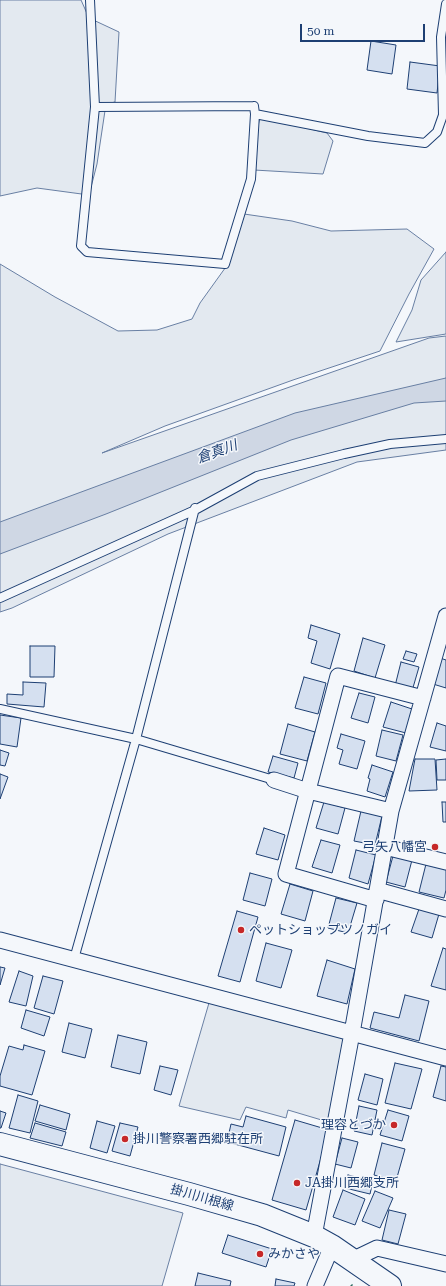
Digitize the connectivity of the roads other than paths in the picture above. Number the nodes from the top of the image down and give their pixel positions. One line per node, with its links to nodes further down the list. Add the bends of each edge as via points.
1 (90, 0): 3 (lane)
2 (446, 4): 4 (lane, via 441,37 443,114 438,132 425,143 368,136)
3 (95, 107): 4 (lane, via 254,106); 4 (lane, via 81,246 87,252 225,264 251,178)
4 (255, 114)
5 (446, 439): 6 (lane, via 390,444 257,476)
6 (195, 509): 7 (lane); 11 (lane)
7 (0, 598)
8 (445, 625): 9 (street)
9 (423, 698): 13 (street, via 338,676); 14 (street)
10 (0, 709): 11 (lane)
11 (136, 740): 12 (lane); 20 (lane)
12 (274, 780): 13 (street)
13 (308, 790): 14 (street); 17 (street, via 286,874)
14 (391, 811): 15 (street)
15 (385, 847): 16 (street); 17 (street)
16 (446, 862)
17 (377, 895): 18 (street); 21 (street)
18 (446, 909)
19 (0, 940): 20 (street)
20 (74, 959): 21 (street)
21 (352, 1033): 22 (street); 24 (street)
22 (446, 1058)
23 (0, 1144): 24 (main road, 掛川川根線, via 262,1215)
24 (323, 1241): 25 (main road, 掛川川根線); 27 (street)
25 (352, 1260): 26 (street, via 377,1248); 28 (main road, 掛川川根線)
26 (446, 1264)
27 (315, 1286)
28 (390, 1286)

